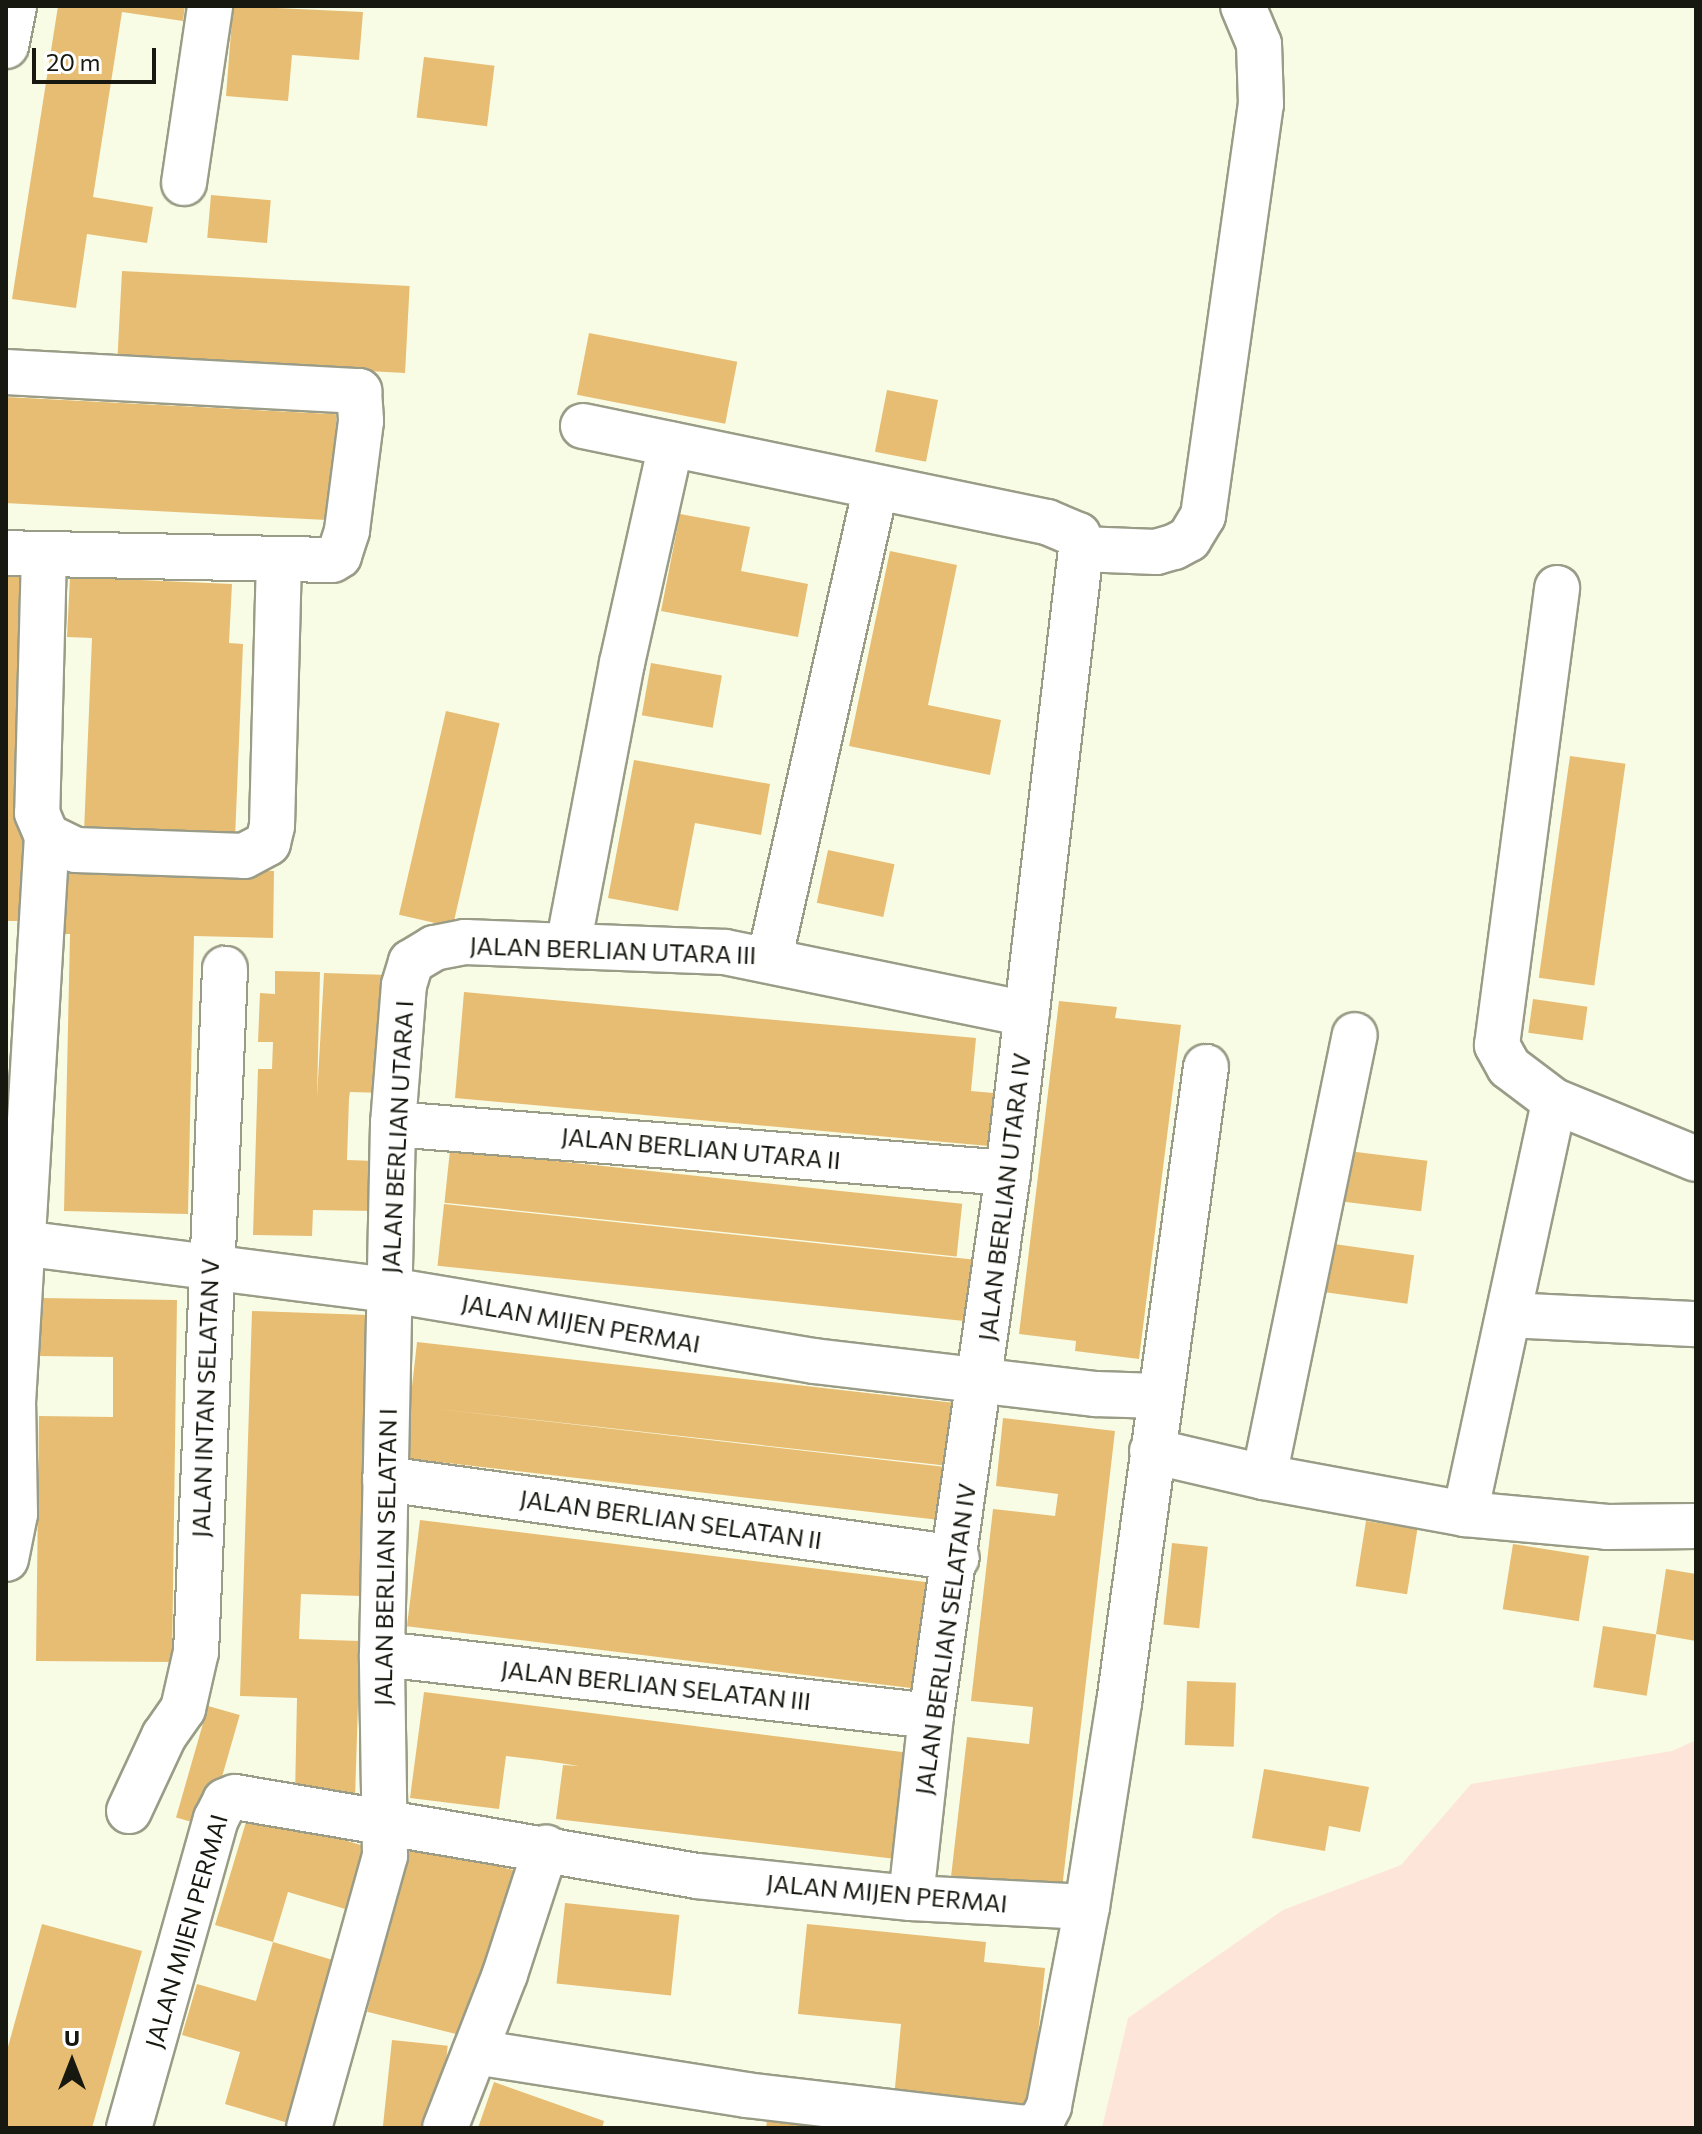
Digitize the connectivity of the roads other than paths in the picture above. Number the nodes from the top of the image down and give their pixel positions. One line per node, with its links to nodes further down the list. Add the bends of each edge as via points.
1 (14, 6): 4 (street)
2 (210, 6): 5 (street)
3 (1243, 6): 10 (street, via 1259,44 1261,104 1203,516 1189,539 1156,552)
4 (6, 46)
5 (184, 183)
6 (6, 372): 12 (street, via 359,391 357,471 339,556)
7 (583, 426): 8 (street)
8 (671, 444): 9 (street); 15 (street)
9 (875, 490): 10 (street, via 1066,526 1078,535); 16 (street)
10 (1081, 549): 19 (street, JALAN BERLIAN UTARA IV)
11 (25, 553): 12 (street); 14 (street, via 37,813)
12 (279, 561): 14 (street, via 268,843 244,856 76,850)
13 (1557, 588): 22 (street, via 1497,1045 1509,1067)
14 (47, 836): 26 (street)
15 (568, 946): 16 (street, JALAN BERLIAN UTARA III); 18 (street, JALAN BERLIAN UTARA III, via 465,942 434,948 411,962)
16 (770, 957): 19 (street, JALAN BERLIAN UTARA III)
17 (225, 969): 27 (street, JALAN INTAN SELATAN V)
18 (404, 985): 23 (street, JALAN BERLIAN UTARA I)
19 (1027, 1014): 25 (street, JALAN BERLIAN UTARA IV)
20 (1355, 1035): 35 (street)
21 (1206, 1067): 32 (street)
22 (1554, 1101): 24 (street); 29 (street)
23 (393, 1124): 25 (street, JALAN BERLIAN UTARA II); 28 (street, JALAN BERLIAN UTARA I)
24 (1696, 1159)
25 (1008, 1173): 31 (street, JALAN BERLIAN UTARA IV)
26 (15, 1242): 27 (street, JALAN MIJEN PERMAI); 33 (street)
27 (210, 1266): 28 (street, JALAN MIJEN PERMAI); 43 (street, JALAN INTAN SELATAN V, via 192,1687)
28 (390, 1290): 31 (street, JALAN MIJEN PERMAI, via 658,1339); 36 (street, JALAN BERLIAN SELATAN I)
29 (1509, 1315): 30 (street); 37 (street)
30 (1696, 1324)
31 (981, 1380): 32 (street, JALAN MIJEN PERMAI); 39 (street, JALAN BERLIAN SELATAN IV)
32 (1158, 1396): 34 (street)
33 (10, 1403): 40 (street, via 15,1514)
34 (1152, 1451): 35 (street); 47 (street, via 1137,1587)
35 (1264, 1477): 37 (street)
36 (385, 1479): 39 (street, JALAN BERLIAN SELATAN II); 41 (street, JALAN BERLIAN SELATAN I)
37 (1465, 1514): 38 (street, via 1607,1527)
38 (1696, 1526)
39 (957, 1558): 42 (street, JALAN BERLIAN SELATAN IV)
40 (6, 1559)
41 (382, 1654): 42 (street, JALAN BERLIAN SELATAN III); 44 (street, JALAN BERLIAN SELATAN I)
42 (931, 1716): 46 (street, JALAN BERLIAN SELATAN IV)
43 (129, 1811)
44 (386, 1825): 45 (street, JALAN MIJEN PERMAI); 50 (street, JALAN MIJEN PERMAI, via 245,1797 225,1801); 51 (street, via 385,1856)
45 (546, 1848): 46 (street, JALAN MIJEN PERMAI, via 697,1876); 48 (street)
46 (911, 1898): 47 (street, JALAN MIJEN PERMAI)
47 (1087, 1907): 49 (street, via 1049,2106 1041,2122 1014,2127)
48 (475, 2052): 49 (street); 52 (street)
49 (744, 2112)
50 (129, 2128)
51 (309, 2128)
52 (445, 2128)

